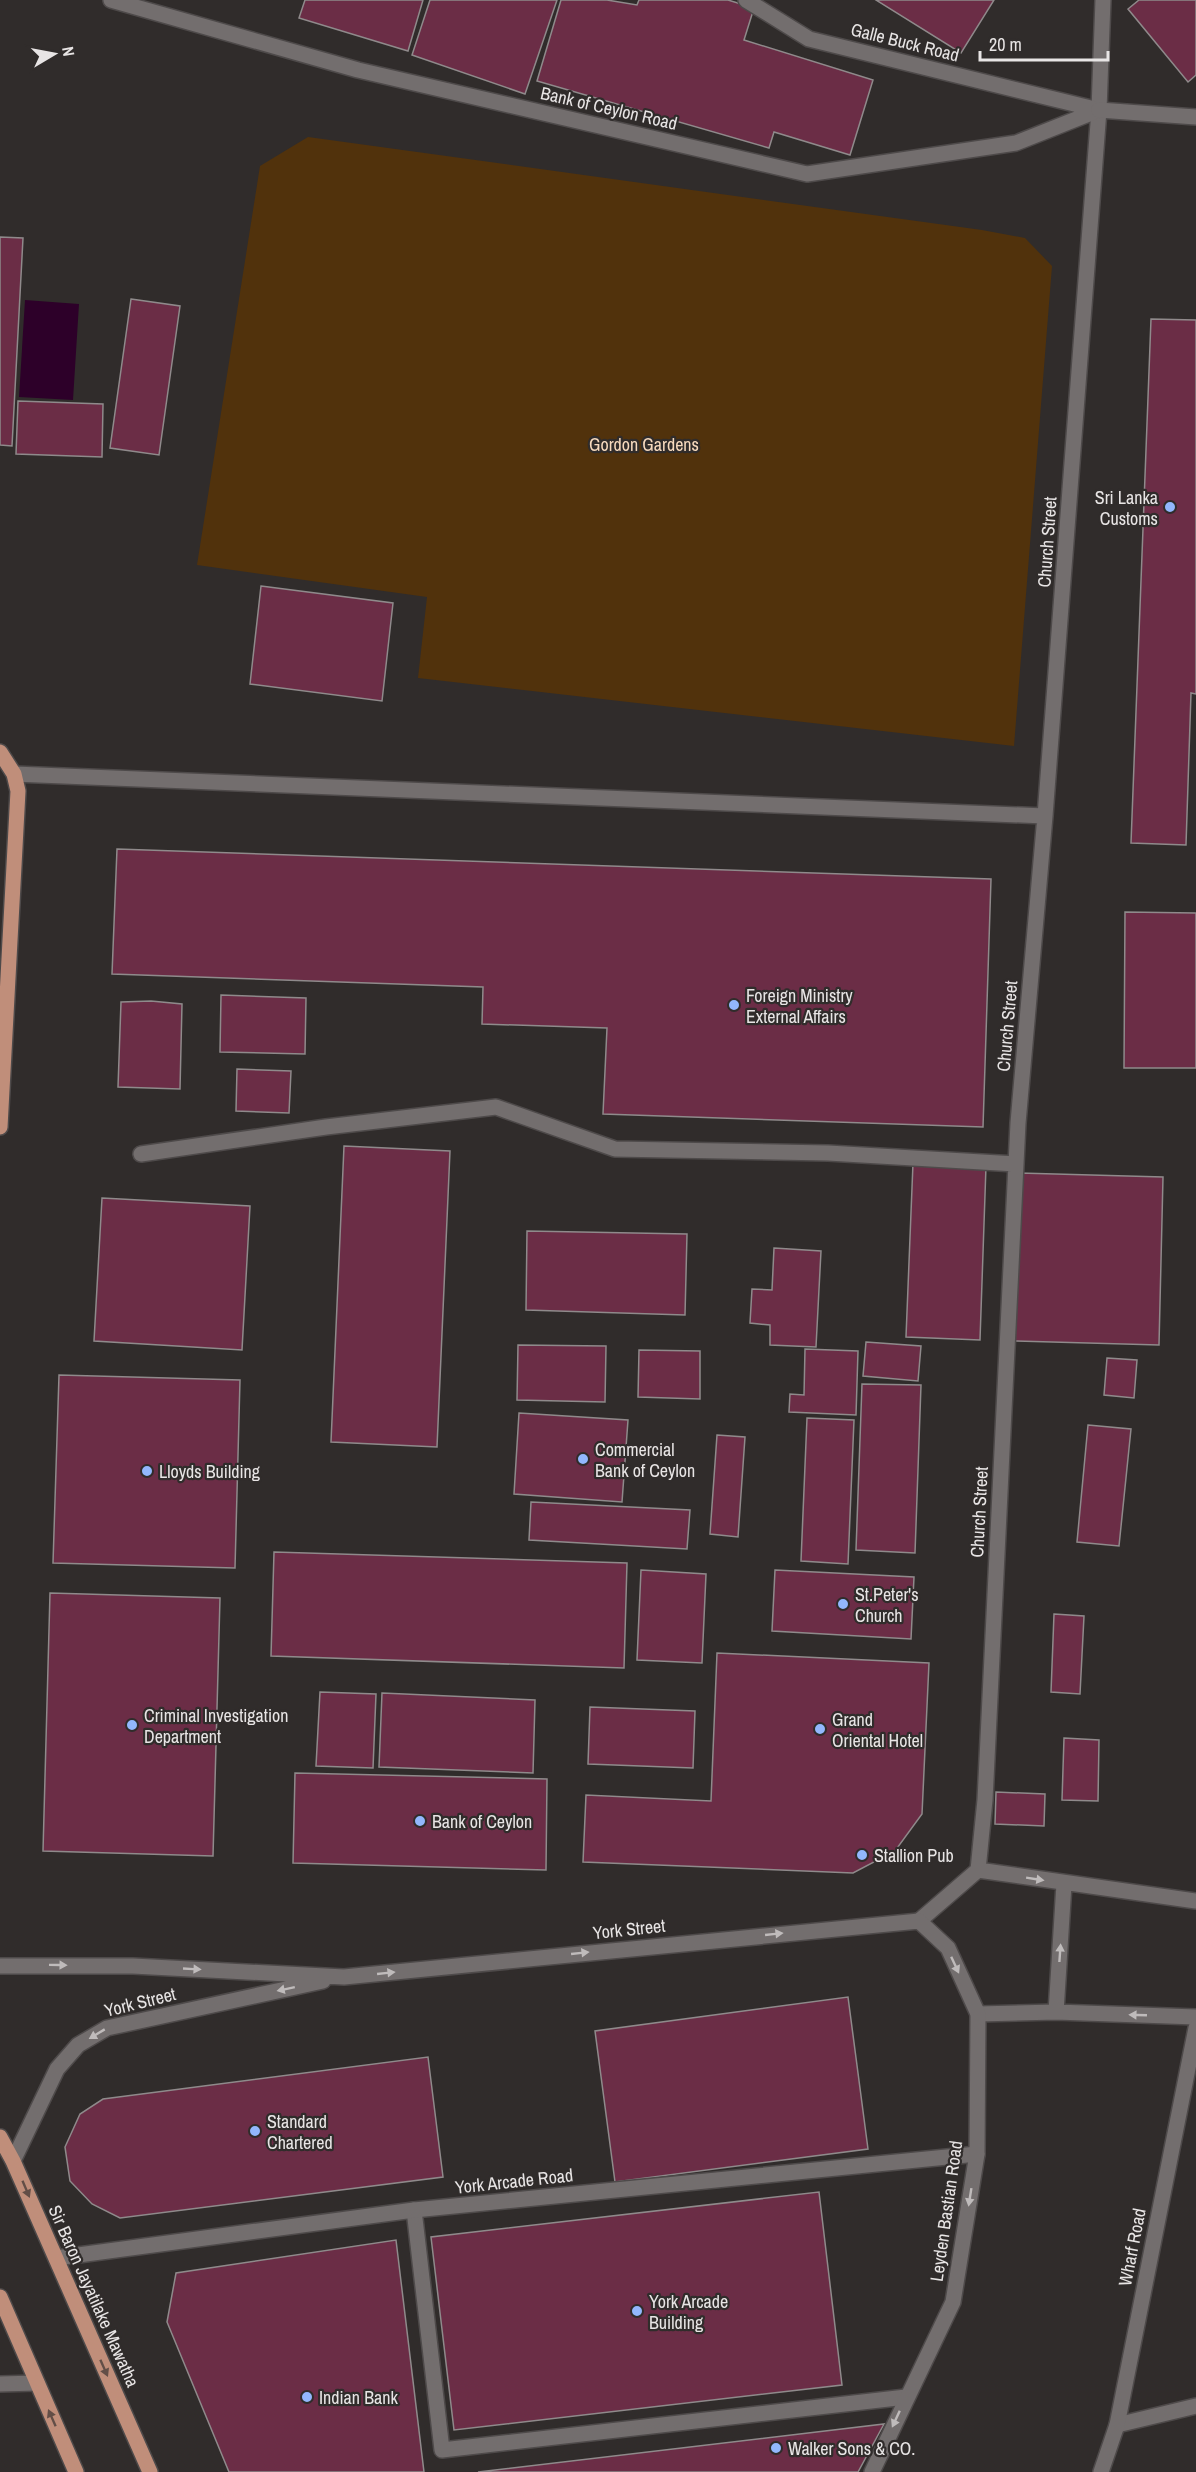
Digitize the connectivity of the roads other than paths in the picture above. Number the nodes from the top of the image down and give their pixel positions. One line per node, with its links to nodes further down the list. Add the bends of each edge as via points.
1 (111, 0): 4 (street, Bank of Ceylon Road, via 358,70 807,174 1016,143)
2 (746, 0): 4 (street, Galle Buck Road, via 809,39)
3 (1104, 0): 4 (street, Church Street)
4 (1099, 110): 5 (street, Galle Buck Road); 8 (street, Church Street)
5 (1196, 117)
6 (0, 752): 7 (main road)
7 (14, 774): 8 (street); 9 (main road, via 18,824)
8 (1045, 816): 11 (street, Church Street)
9 (0, 1127)
10 (141, 1154): 11 (street, via 495,1107 615,1149 828,1153)
11 (1016, 1164): 12 (street, Church Street, via 985,1800)
12 (978, 1870): 13 (street, one-way to 13); 15 (street)
13 (1064, 1884): 14 (street); 18 (street, one-way to 13)
14 (1196, 1901)
15 (919, 1921): 17 (street, York Street, one-way to 15); 19 (street, Leyden Bastian Road, one-way to 19, via 948,1948)
16 (0, 1965): 17 (street, York Street, one-way to 17, via 133,1966)
17 (344, 1977): 24 (street, York Street, one-way to 24, via 107,2028 78,2045 57,2069)
18 (1056, 2012): 19 (street); 20 (street, one-way to 18)
19 (978, 2014): 23 (street, Leyden Bastian Road)
20 (1196, 2017)
21 (1196, 2028): 32 (street, Wharf Road)
22 (0, 2137): 24 (main road, Sir Baron Jayatilake Mawatha)
23 (977, 2154): 25 (street, York Arcade Road); 30 (street, Leyden Bastian Road, one-way to 30, via 953,2302)
24 (13, 2160): 26 (main road, Sir Baron Jayatilake Mawatha, one-way to 26)
25 (414, 2210): 26 (street, York Arcade Road); 30 (street, via 442,2450)
26 (56, 2258): 35 (main road, Sir Baron Jayatilake Mawatha, one-way to 35)
27 (0, 2297): 28 (main road)
28 (37, 2383): 29 (street); 34 (main road, one-way to 28)
29 (0, 2384)
30 (906, 2397): 36 (street, Leyden Bastian Road, one-way to 36)
31 (1196, 2406): 32 (street)
32 (1117, 2425): 33 (street, Wharf Road)
33 (1100, 2471)
34 (76, 2472)
35 (150, 2472)
36 (872, 2472)

